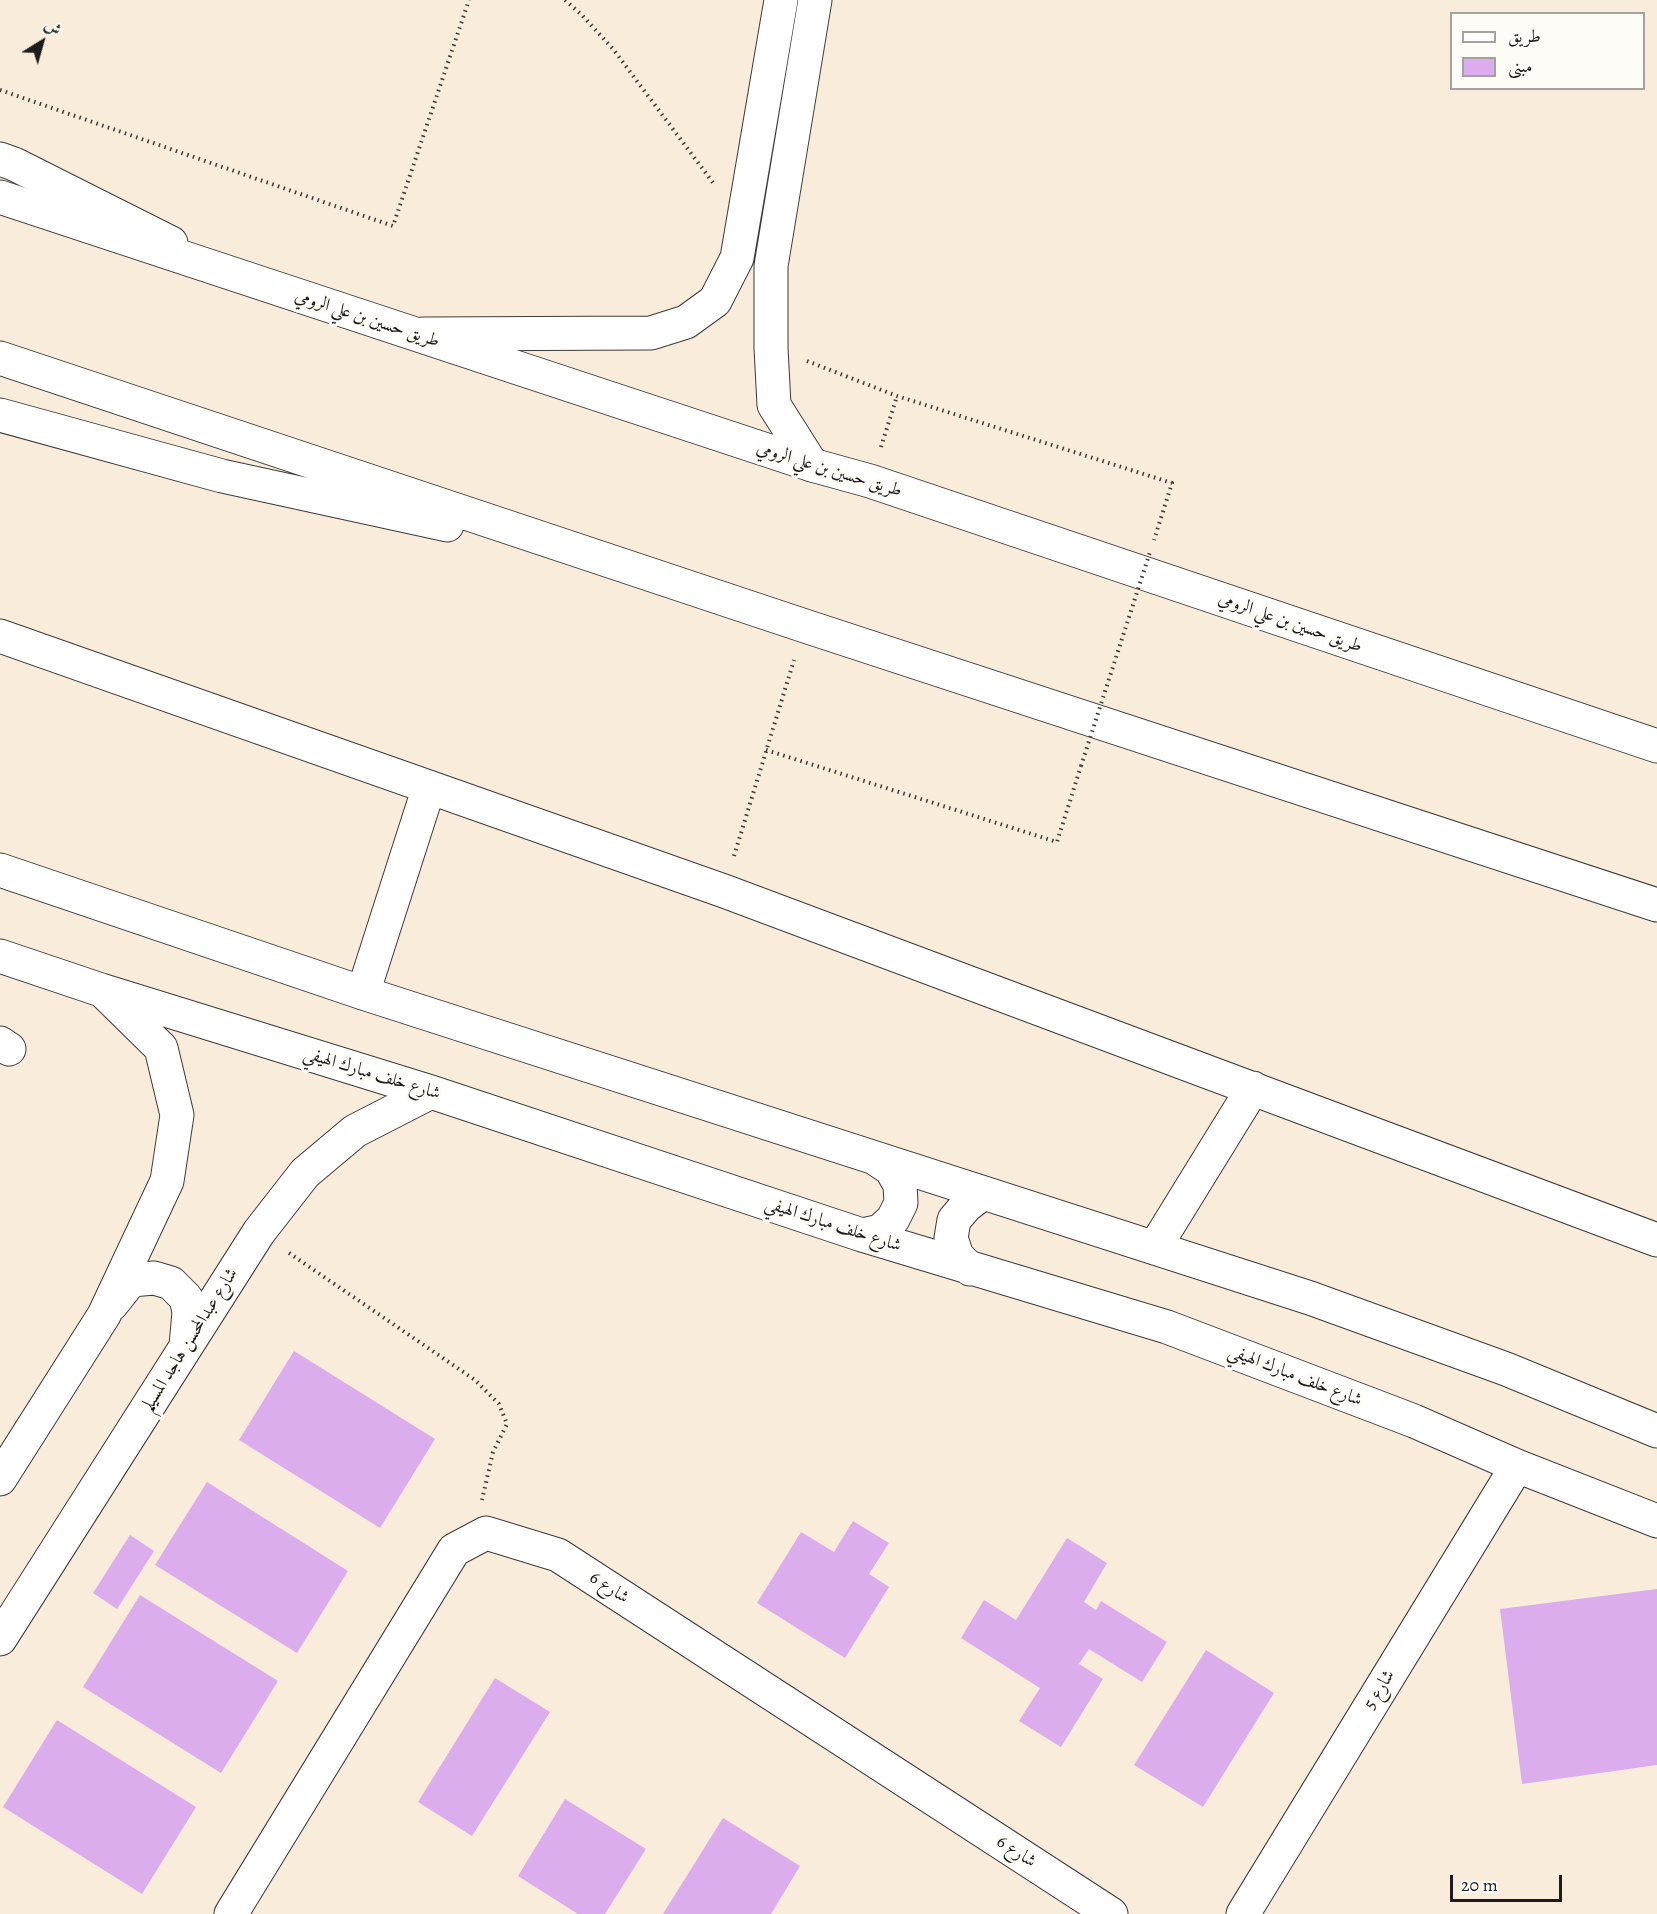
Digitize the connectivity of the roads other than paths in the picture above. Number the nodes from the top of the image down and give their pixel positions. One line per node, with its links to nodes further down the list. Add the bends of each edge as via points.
1 (781, 0): 6 (main road, via 736,258 715,301 686,322 651,333)
2 (816, 0): 9 (main road, via 771,266 774,405)
3 (0, 159): 5 (main road)
4 (0, 197): 5 (main road, طريق حسين بن علي الرومي)
5 (231, 274): 6 (main road, طريق حسين بن علي الرومي)
6 (413, 334): 9 (main road, طريق حسين بن علي الرومي)
7 (0, 358): 10 (main road)
8 (0, 415): 10 (main road, via 222,476)
9 (812, 465): 12 (main road, طريق حسين بن علي الرومي, via 870,481)
10 (620, 563): 15 (main road)
11 (0, 636): 13 (main road)
12 (1653, 743)
13 (429, 788): 18 (main road); 19 (main road, via 724,891)
14 (0, 870): 18 (main road)
15 (1657, 905)
16 (0, 956): 17 (main road, شارع خلف مبارك الهيفي)
17 (101, 990): 20 (main road, شارع خلف مبارك الهيفي); 27 (main road, via 161,1048 177,1115 166,1181)
18 (363, 993): 21 (main road)
19 (1253, 1088): 24 (main road); 25 (main road)
20 (431, 1092): 23 (main road, شارع خلف مبارك الهيفي); 28 (main road, شارع عبدالمحسن هاجد المسيلم, via 355,1131 305,1173 259,1232)
21 (876, 1158): 22 (main road); 23 (main road, via 891,1169 900,1185 901,1203 893,1219 880,1231)
22 (983, 1193): 25 (main road); 26 (main road, via 954,1220 951,1238 957,1256)
23 (862, 1235): 26 (main road, شارع خلف مبارك الهيفي)
24 (1657, 1240)
25 (1155, 1247): 29 (main road, via 1506,1369)
26 (970, 1269): 30 (main road, شارع خلف مبارك الهيفي, via 1167,1327 1414,1421)
27 (104, 1315): 28 (main road, via 130,1280 154,1278 171,1283 186,1298 189,1312); 31 (main road)
28 (185, 1347): 33 (main road, شارع عبدالمحسن هاجد المسيلم)
29 (1657, 1431)
30 (1517, 1466): 32 (main road, شارع خلف مبارك الهيفي); 36 (main road, شارع 5)
31 (0, 1479)
32 (1657, 1521)
33 (0, 1639)
34 (231, 1914): 35 (main road, شارع 6, via 454,1550 486,1533 558,1555)
35 (1111, 1914)
36 (1243, 1914)

